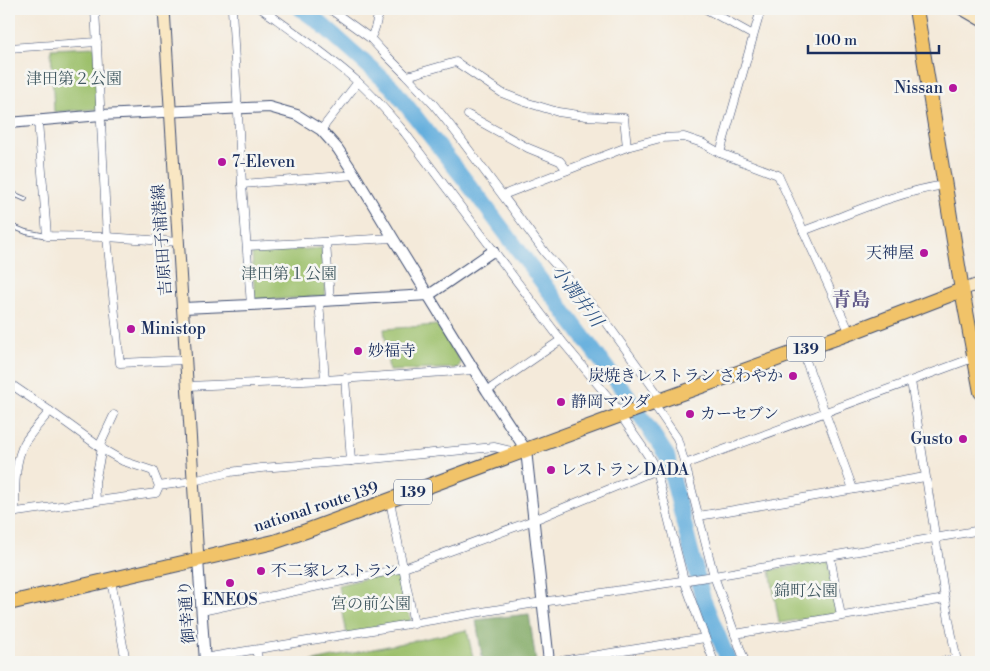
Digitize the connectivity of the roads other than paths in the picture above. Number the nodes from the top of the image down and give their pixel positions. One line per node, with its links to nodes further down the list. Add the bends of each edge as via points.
1 (95, 9): 14 (street)
2 (164, 9): 19 (main road, 吉原田子浦港線)
3 (232, 9): 18 (street)
4 (262, 9): 17 (street)
5 (330, 9): 13 (street)
6 (380, 9): 13 (street)
7 (706, 9): 12 (street)
8 (761, 9): 12 (street)
9 (916, 9): 30 (highway)
10 (962, 9): 11 (main road)
11 (981, 20)
12 (753, 35): 26 (street)
13 (370, 38): 16 (street)
14 (97, 42): 15 (street); 21 (street)
15 (9, 48)
16 (408, 76): 25 (street, via 456,62 502,94 525,102 558,112 624,118); 32 (street)
17 (358, 82): 24 (street); 42 (street, via 406,133)
18 (238, 108): 19 (street); 24 (street, via 269,107 297,115); 29 (street)
19 (170, 111): 21 (street); 39 (main road, 吉原田子浦港線)
20 (468, 115): 27 (street, via 528,148 560,161)
21 (100, 116): 22 (street); 37 (street)
22 (38, 121): 23 (street); 36 (street)
23 (9, 122)
24 (321, 130): 28 (street)
25 (627, 147): 26 (street, via 684,136); 27 (street)
26 (720, 153): 35 (street, via 778,174)
27 (567, 170): 32 (street)
28 (355, 175): 29 (street); 38 (street)
29 (242, 184): 41 (street)
30 (945, 185): 35 (street, via 904,194); 44 (highway)
31 (9, 192): 33 (lane)
32 (503, 196): 63 (street, via 546,254 601,315)
33 (25, 199)
34 (9, 225): 36 (lane)
35 (803, 231): 50 (street)
36 (47, 236): 37 (street)
37 (107, 236): 39 (street); 54 (street, via 120,363)
38 (392, 238): 40 (street); 45 (street)
39 (179, 242): 49 (main road, 吉原田子浦港線)
40 (326, 242): 41 (street); 46 (street)
41 (248, 246): 48 (street)
42 (494, 251): 45 (street); 51 (street)
43 (981, 283): 44 (main road)
44 (962, 290): 50 (highway, 139); 53 (highway)
45 (428, 295): 46 (street); 55 (street)
46 (330, 300): 47 (street)
47 (319, 301): 48 (street); 57 (street)
48 (251, 306): 49 (street)
49 (183, 308): 54 (main road, 吉原田子浦港線)
50 (850, 333): 52 (highway, 139)
51 (561, 340): 61 (street); 67 (street)
52 (802, 350): 63 (highway, 139); 65 (street)
53 (978, 356): 58 (street); 62 (highway)
54 (186, 360): 60 (main road, 吉原田子浦港線)
55 (474, 370): 56 (street); 61 (street)
56 (345, 378): 57 (street); 70 (street)
57 (325, 380): 60 (street)
58 (911, 381): 65 (street); 75 (street)
59 (9, 383): 64 (street)
60 (188, 386): 76 (main road, 吉原田子浦港線)
61 (488, 391): 69 (street)
62 (981, 392)
63 (655, 403): 67 (highway, 139); 72 (street, via 677,438)
64 (50, 411): 68 (street); 73 (street, via 25,443)
65 (825, 412): 72 (street); 78 (street)
66 (114, 415): 68 (street)
67 (622, 415): 69 (highway, national route 139 / 139); 74 (street)
68 (100, 448): 77 (street, via 123,461 153,471); 79 (street)
69 (522, 452): 70 (street, via 494,447); 80 (highway, national route 139 / 139); 83 (street)
70 (352, 461): 76 (street, via 261,468)
71 (9, 463): 73 (street)
72 (685, 464): 82 (street)
73 (18, 466): 81 (street)
74 (656, 470): 83 (street); 91 (street)
75 (925, 477): 78 (street); 85 (street)
76 (193, 481): 77 (street); 87 (main road, 吉原田子浦港線)
77 (159, 486): 79 (street, via 156,493)
78 (853, 489): 82 (street)
79 (96, 501): 81 (street)
80 (390, 501): 87 (highway, national route 139 / 139, via 274,542); 88 (street)
81 (12, 513)
82 (699, 516): 89 (street)
83 (534, 520): 88 (street); 93 (street)
84 (981, 530): 85 (street)
85 (936, 538): 86 (street); 92 (street)
86 (830, 556): 89 (street); 96 (street)
87 (198, 559): 90 (highway, national route 139 / 139); 95 (street, 御幸通り)
88 (404, 568): 95 (street); 97 (street)
89 (714, 576): 91 (street); 98 (street)
90 (111, 580): 94 (highway, national route 139 / 139); 103 (street)
91 (684, 580): 93 (street); 99 (street)
92 (945, 599): 96 (street); 102 (street)
93 (542, 602): 97 (street); 105 (street)
94 (9, 603)
95 (202, 611): 101 (street, 御幸通り)
96 (841, 616): 98 (street)
97 (414, 624): 100 (street)
98 (736, 634): 108 (street)
99 (705, 638): 106 (street); 107 (street)
100 (256, 650): 101 (street); 104 (street)
101 (205, 660)
102 (956, 661): 109 (street)
103 (126, 662)
104 (258, 662)
105 (549, 662)
106 (554, 662)
107 (714, 662)
108 (745, 662)
109 (938, 662)

